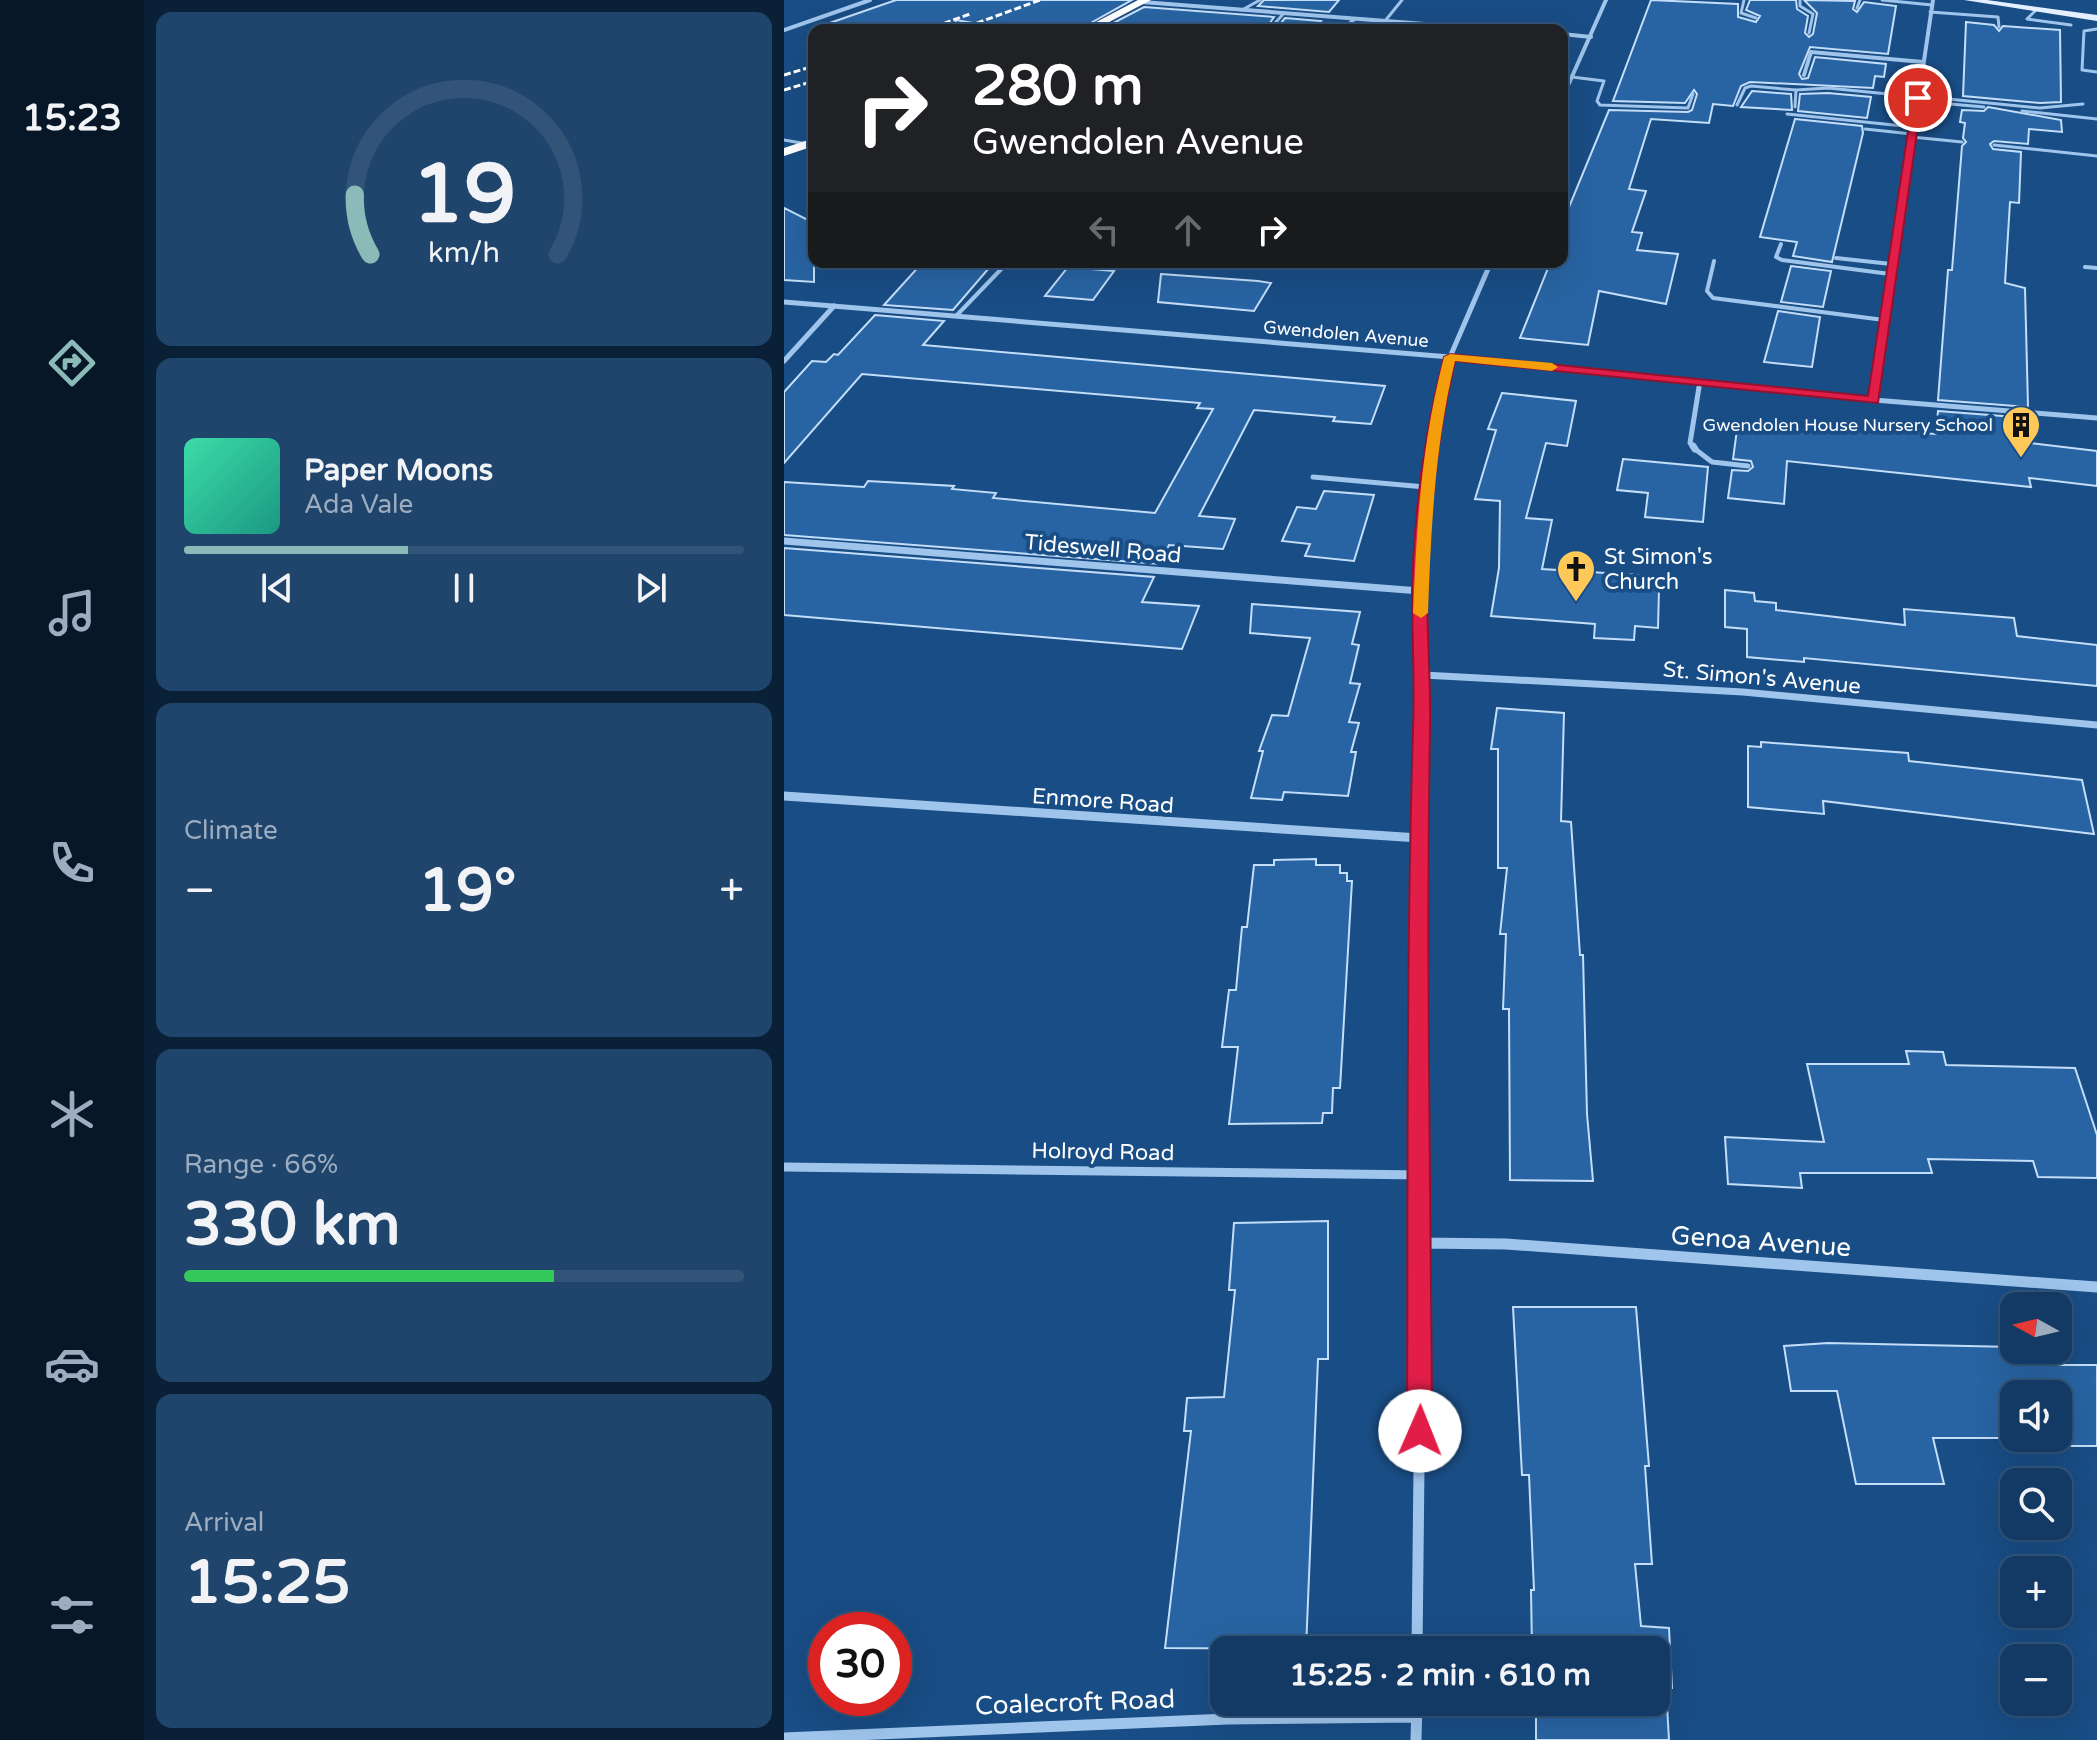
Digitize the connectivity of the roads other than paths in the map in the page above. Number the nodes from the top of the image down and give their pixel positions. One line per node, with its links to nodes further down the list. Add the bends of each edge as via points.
1 (870, 0): 27 (street)
2 (1260, 0): 13 (lane)
3 (1402, 0): 19 (lane)
4 (1606, 0): 30 (street)
5 (1744, 0): 16 (lane, via 1741,13)
6 (1800, 0): 28 (lane, via 1800,6 1813,14)
7 (1860, 0): 12 (lane)
8 (1882, 0): 11 (lane)
9 (1968, 0): 14 (main road)
10 (1144, 1): 13 (street); 20 (highway)
11 (1932, 5): 25 (lane, via 1998,17); 31 (street)
12 (1857, 8)
13 (1242, 10): 15 (street)
14 (2036, 10): 17 (main road); 24 (lane, via 2027,19)
15 (1284, 13): 18 (street); 21 (lane)
16 (1756, 18)
17 (2097, 18)
18 (1354, 19): 19 (street); 22 (street)
19 (1385, 21): 23 (street)
20 (1098, 24)
21 (1274, 24)
22 (1349, 24)
23 (1424, 24)
24 (2071, 25)
25 (1999, 27)
26 (2097, 29): 32 (lane, via 2084,31)
27 (784, 30)
28 (1809, 33)
29 (1568, 35): 30 (street)
30 (1591, 37): 35 (street)
31 (1923, 62): 34 (street, via 1811,52); 40 (street)
32 (2082, 70): 33 (lane); 36 (lane)
33 (2097, 72)
34 (1804, 75)
35 (1572, 77): 37 (street); 39 (lane, via 1604,81 1600,105 1675,110 1688,108)
36 (2081, 79)
37 (1568, 86)
38 (1796, 90): 40 (lane, via 1828,88); 42 (lane, via 1751,86); 43 (lane)
39 (1693, 94)
40 (1918, 98): 41 (lane, via 2040,108); 44 (lane); 48 (street)
41 (2083, 104)
42 (1737, 105)
43 (1795, 107)
44 (1984, 107)
45 (2022, 111): 47 (lane)
46 (1787, 114): 48 (lane)
47 (2097, 119)
48 (1913, 127): 50 (street)
49 (1865, 129): 50 (lane)
50 (1912, 135): 52 (lane); 61 (street)
51 (784, 140): 53 (lane)
52 (1962, 142)
53 (808, 143)
54 (808, 144): 56 (highway)
55 (1994, 145): 57 (lane)
56 (784, 152)
57 (2097, 156)
58 (1781, 244): 66 (lane, via 1776,257 1782,260)
59 (1836, 258): 61 (lane)
60 (1714, 261): 70 (lane, via 1707,291 1713,298)
61 (1891, 264): 66 (street)
62 (2085, 267): 65 (lane)
63 (1002, 268): 69 (lane)
64 (1488, 268): 71 (street)
65 (2097, 268)
66 (1890, 274): 70 (street)
67 (784, 302): 68 (street, Gwendolen Avenue)
68 (834, 306): 69 (street, Gwendolen Avenue); 72 (street)
69 (957, 315): 71 (street, Gwendolen Avenue)
70 (1884, 320): 74 (street)
71 (1450, 357): 73 (street, Gwendolen Avenue); 79 (street)
72 (784, 361)
73 (1700, 381): 74 (street, Gwendolen Avenue); 76 (street, via 1690,443)
74 (1874, 400): 75 (street, Gwendolen Avenue)
75 (2097, 418)
76 (1695, 449): 77 (lane, via 1712,462)
77 (1748, 466)
78 (1313, 477): 79 (lane)
79 (1425, 487): 81 (street)
80 (784, 541): 81 (street, Tideswell Road)
81 (1420, 591): 82 (street)
82 (1423, 675): 83 (street, St. Simon's Avenue, via 1743,692); 85 (street)
83 (2097, 725)
84 (784, 796): 85 (street, Enmore Road)
85 (1419, 838): 87 (street)
86 (784, 1167): 87 (street, Holroyd Road)
87 (1422, 1175): 88 (street)
88 (1422, 1243): 89 (street, Genoa Avenue, via 1506,1244); 90 (street)
89 (2097, 1287)
90 (1417, 1636)
91 (1416, 1717): 92 (street, Coalecroft Road, via 1228,1719); 93 (street)
92 (784, 1738)
93 (1416, 1740)

